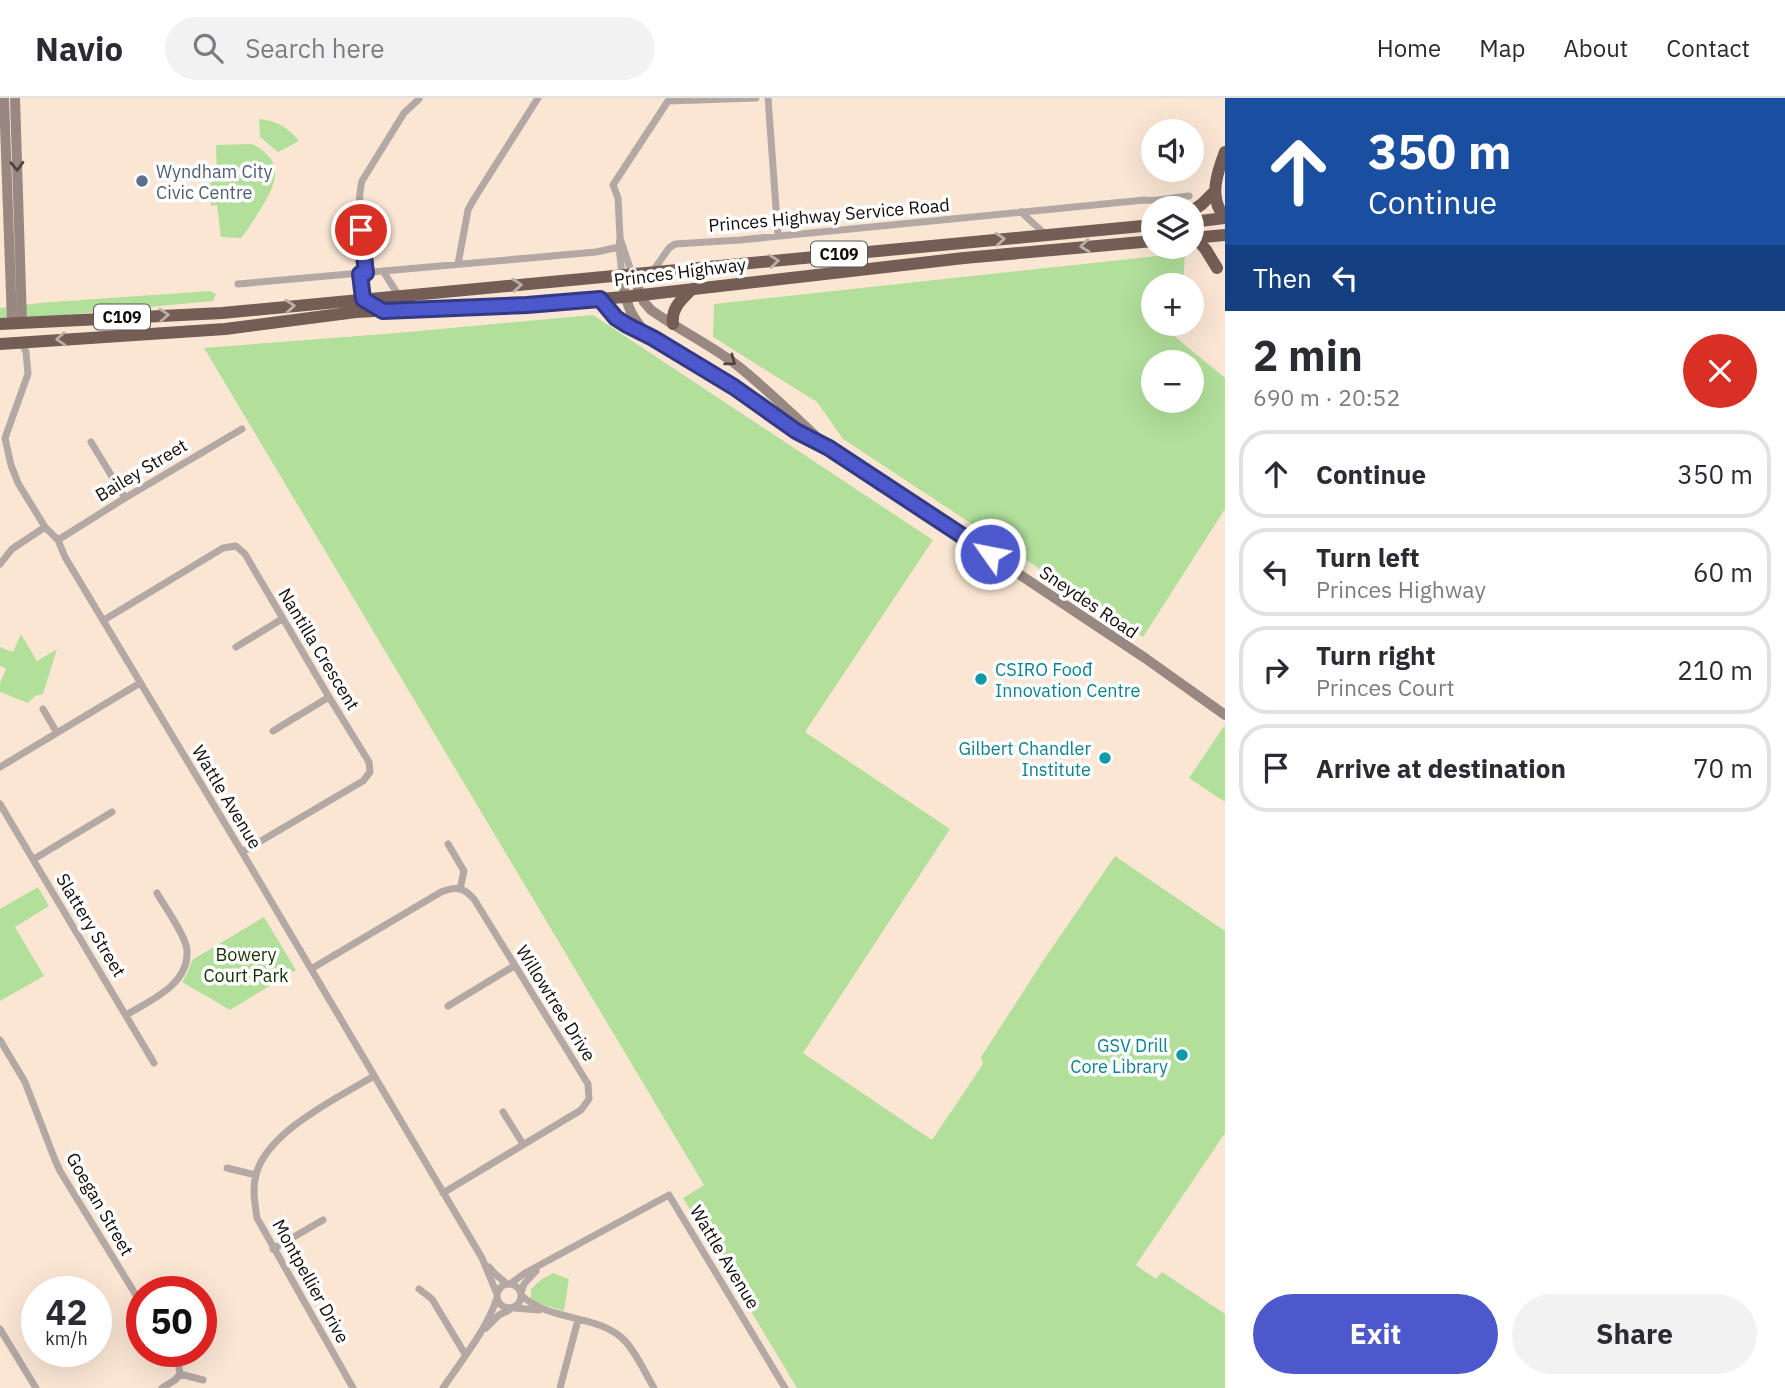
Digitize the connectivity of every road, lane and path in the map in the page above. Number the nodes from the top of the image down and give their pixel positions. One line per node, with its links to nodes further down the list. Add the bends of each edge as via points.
1 (5, 98): 38 (main road)
2 (15, 98): 38 (main road, one-way to 38)
3 (538, 98): 24 (street, via 468,210)
4 (756, 98): 18 (street, via 668,101 613,185)
5 (768, 98): 15 (street)
6 (419, 99): 27 (street, via 404,113 362,181)
7 (1225, 152): 8 (highway)
8 (1215, 191): 10 (highway); 12 (highway, via 1218,210)
9 (1141, 200): 11 (street, Princes Highway Service Road)
10 (1204, 202)
11 (1021, 212): 15 (street, Princes Highway Service Road); 16 (street)
12 (1225, 218): 13 (highway)
13 (1204, 221)
14 (1141, 226): 16 (highway, Princes Highway / C109)
15 (778, 235): 26 (street, Princes Highway Service Road, via 676,244)
16 (1046, 235): 26 (highway, Princes Highway / C109, one-way to 16)
17 (1225, 235): 19 (highway)
18 (620, 237): 21 (street); 28 (street)
19 (1204, 237)
20 (1141, 242): 30 (highway, Princes Highway / C109, one-way to 30)
21 (619, 247): 24 (street); 28 (street)
22 (1204, 248): 23 (highway)
23 (1220, 261)
24 (458, 264): 25 (street)
25 (383, 271): 27 (street); 32 (street)
26 (653, 272): 28 (highway, Princes Highway / C109)
27 (363, 273): 29 (street); 34 (street)
28 (627, 275): 31 (main road, Sneydes Road); 32 (highway, Princes Highway / C109, one-way to 28); 33 (main road, Sneydes Road)
29 (238, 284)
30 (692, 289): 31 (highway, Princes Highway / C109); 39 (highway, via 674,308)
31 (641, 295): 33 (highway, Princes Highway / C109); 39 (main road, Sneydes Road, via 651,310)
32 (399, 296): 34 (highway, Princes Highway / C109)
33 (624, 297): 35 (highway, Princes Highway / C109); 41 (main road, Sneydes Road, via 635,320)
34 (363, 299): 36 (highway); 37 (highway, Princes Highway / C109, one-way to 34)
35 (600, 299): 36 (highway, Princes Highway / C109); 41 (highway, via 616,318)
36 (383, 311): 40 (highway, Princes Highway / C109)
37 (222, 313): 38 (highway, Princes Highway / C109, one-way to 37); 40 (highway)
38 (11, 323): 42 (highway)
39 (673, 324): 47 (main road, Sneydes Road, one-way to 47, via 738,366)
40 (225, 329): 42 (highway, Princes Highway / C109, one-way to 42)
41 (653, 338): 47 (main road, Sneydes Road)
42 (22, 342): 43 (highway, Princes Highway / C109); 45 (street, Wattle Avenue, via 28,374)
43 (0, 344)
44 (242, 429): 48 (street, Bailey Street)
45 (2, 438): 49 (street, Wattle Avenue, via 18,483)
46 (91, 442): 48 (street)
47 (829, 448): 58 (main road, Sneydes Road)
48 (125, 498): 50 (street, Bailey Street)
49 (45, 527): 50 (street, Wattle Avenue); 51 (street, via 12,549)
50 (58, 540): 53 (street, Wattle Avenue)
51 (0, 564)
52 (282, 619): 53 (street, Nantilla Crescent, via 236,546 223,548); 54 (street); 56 (street, Nantilla Crescent)
53 (104, 620): 55 (street, Wattle Avenue)
54 (236, 647)
55 (140, 683): 60 (street); 65 (street, Wattle Avenue)
56 (329, 698): 59 (street); 65 (street, Nantilla Crescent, via 369,762 370,772 363,781)
57 (43, 709): 60 (street)
58 (1225, 715)
59 (273, 731)
60 (57, 733): 61 (street)
61 (0, 767)
62 (0, 804): 66 (street, Slattery Street)
63 (112, 812): 66 (street)
64 (448, 844): 67 (street, via 464,871)
65 (242, 852): 70 (street, Wattle Avenue)
66 (34, 859): 72 (street, Slattery Street)
67 (460, 889): 69 (street, Willowtree Drive, via 474,899); 70 (street, via 441,892)
68 (157, 893): 72 (street, via 188,950 185,966 164,992)
69 (514, 966): 71 (street); 77 (street, Willowtree Drive, via 589,1092 581,1110)
70 (311, 969): 75 (street, Wattle Avenue)
71 (448, 1006)
72 (125, 1015): 74 (street, Slattery Street)
73 (0, 1040): 85 (street, Goegan Street, via 24,1082 60,1171)
74 (154, 1063)
75 (374, 1076): 79 (street, Montpellier Drive, via 275,1142); 80 (street, Wattle Avenue)
76 (503, 1112): 77 (street)
77 (523, 1144): 80 (street, Willowtree Drive)
78 (227, 1168): 79 (street)
79 (256, 1175): 82 (street, Montpellier Drive, via 257,1219)
80 (443, 1193): 83 (street, Wattle Avenue)
81 (323, 1220): 82 (street)
82 (273, 1249): 101 (street, Montpellier Drive)
83 (482, 1258): 86 (street, Wattle Avenue); 89 (street, Wattle Avenue)
84 (541, 1265): 86 (street, Wattle Avenue); 88 (street, Wattle Avenue); 105 (street, Wattle Avenue, via 669,1195)
85 (126, 1279)
86 (509, 1284): 88 (street); 89 (street, via 501,1287)
87 (419, 1289): 95 (street, via 432,1299)
88 (521, 1294): 90 (street, via 520,1303); 91 (street)
89 (497, 1296): 90 (street, via 503,1307); 94 (street)
90 (513, 1308): 91 (street); 94 (street)
91 (544, 1310): 92 (street)
92 (578, 1320): 103 (street); 104 (street, via 608,1328 625,1341)
93 (0, 1329): 99 (street)
94 (478, 1336): 95 (street)
95 (465, 1354): 102 (street)
96 (179, 1367): 97 (street)
97 (180, 1374): 98 (street); 100 (street)
98 (204, 1380)
99 (36, 1388)
100 (162, 1388)
101 (353, 1388)
102 (443, 1388)
103 (559, 1388)
104 (654, 1388)
105 (785, 1388)

